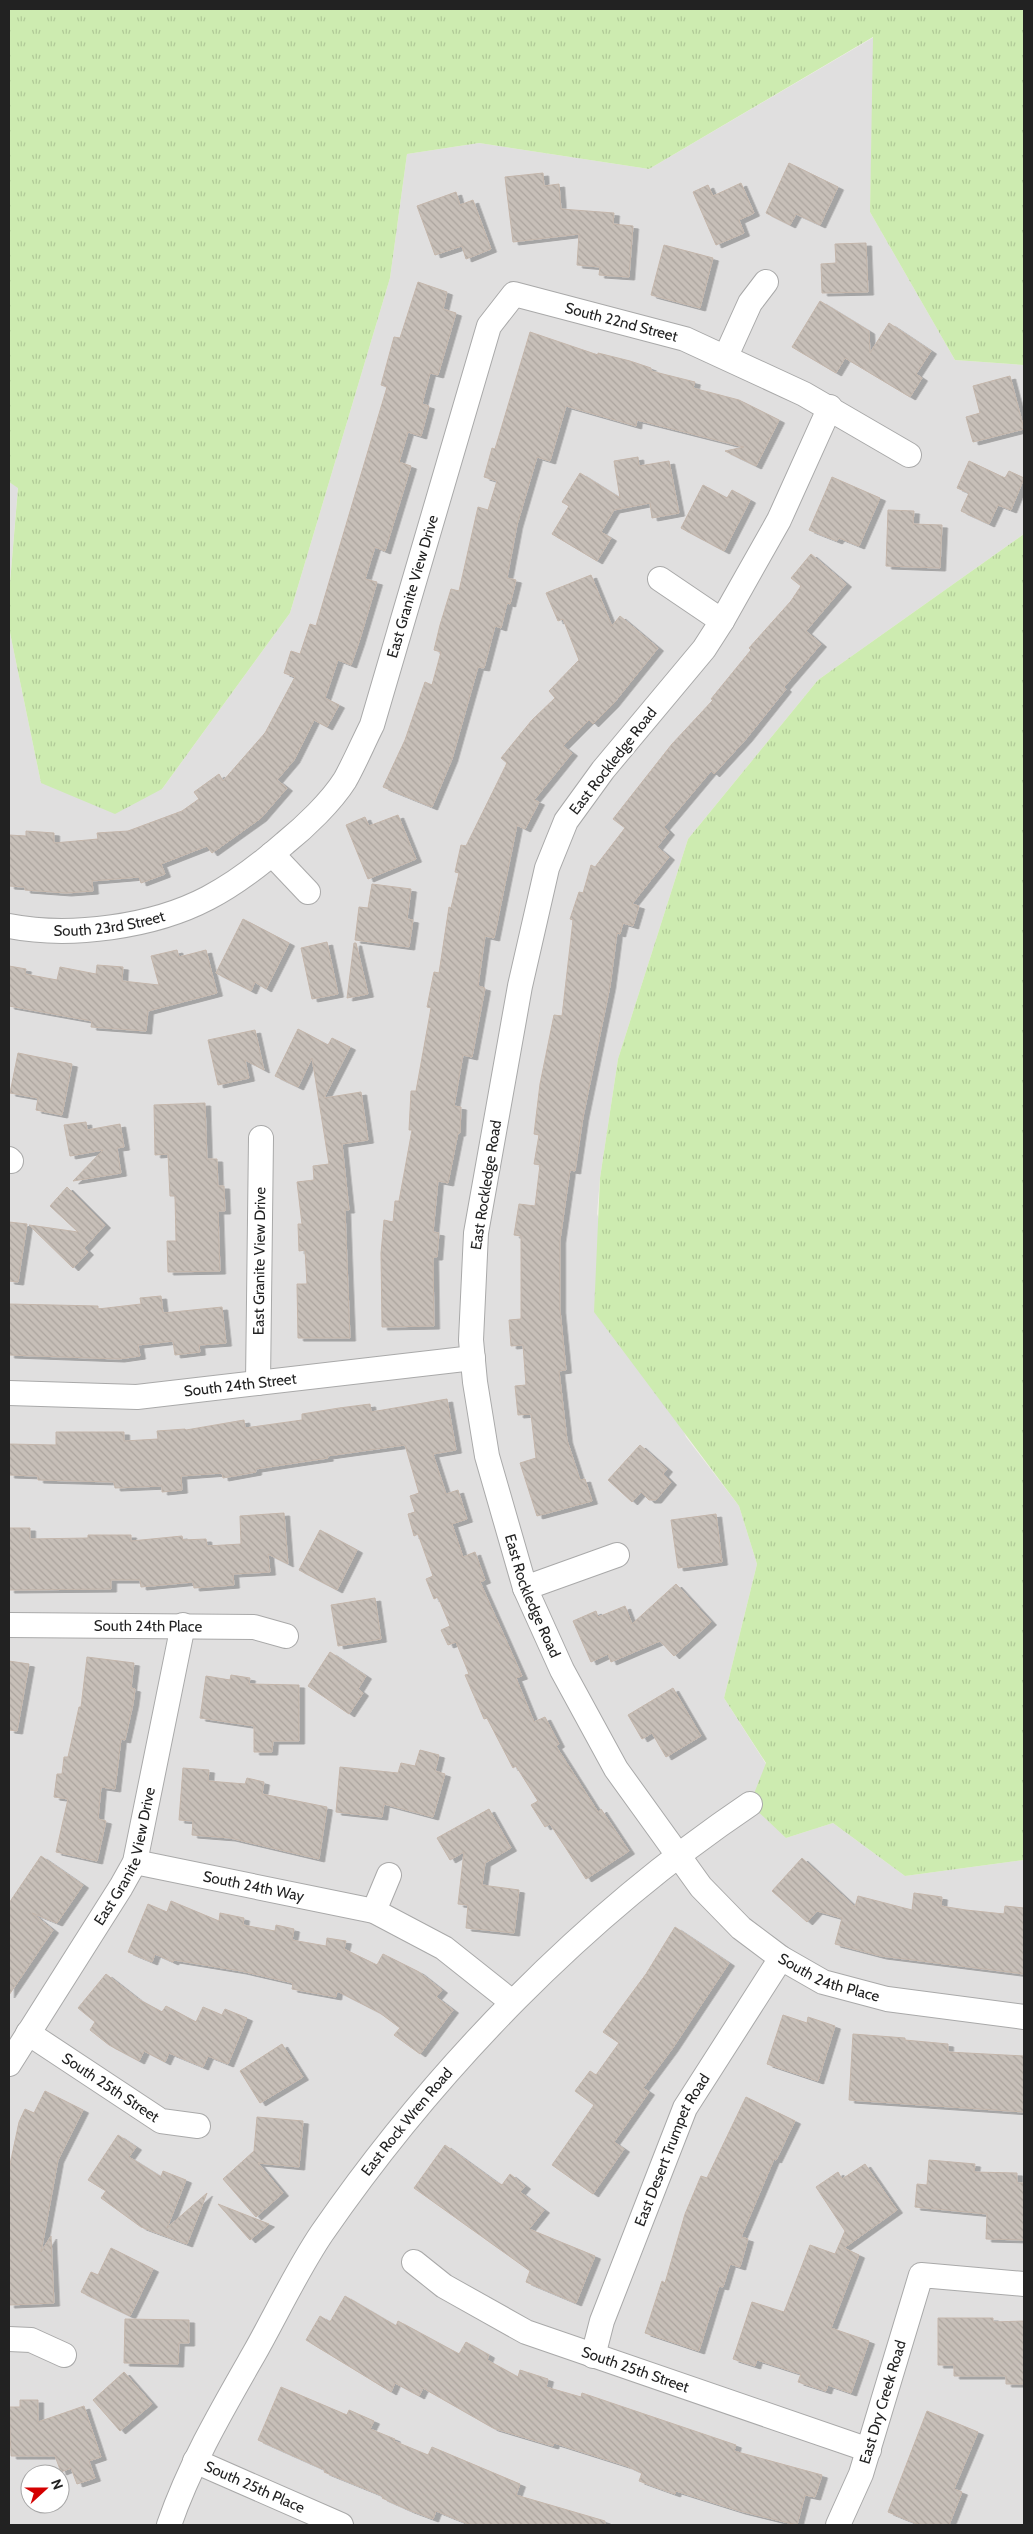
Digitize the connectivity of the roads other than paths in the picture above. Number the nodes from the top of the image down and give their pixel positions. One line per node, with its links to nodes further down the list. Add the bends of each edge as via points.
1 (766, 282): 3 (street, via 750,303)
2 (514, 294): 3 (street, South 22nd Street, via 685,339); 8 (street, East Granite View Drive, via 489,326 372,726 344,781 303,828)
3 (726, 356): 4 (street, South 22nd Street)
4 (830, 407): 5 (street, South 22nd Street); 7 (street, East Rockledge Road, via 778,520)
5 (909, 455)
6 (660, 579): 7 (street)
7 (722, 621): 13 (street, East Rockledge Road, via 704,649 597,777 566,821 547,868 520,986 476,1233)
8 (272, 854): 9 (street); 10 (street, East Granite View Drive, via 250,873)
9 (308, 892)
10 (207, 898): 11 (street, South 23rd Street, via 168,914 111,927 72,932)
11 (9, 926)
12 (261, 1138): 14 (street, East Granite View Drive)
13 (473, 1358): 14 (street, South 24th Street); 17 (street, East Rockledge Road, via 487,1456)
14 (258, 1383): 15 (street, South 24th Street, via 137,1397)
15 (9, 1393)
16 (617, 1556): 17 (street)
17 (525, 1588): 22 (street, East Rockledge Road, via 562,1670 616,1769)
18 (9, 1625): 19 (street, South 24th Place)
19 (183, 1626): 20 (street, South 24th Place, via 254,1627); 23 (street, East Granite View Drive)
20 (286, 1636)
21 (750, 1804): 22 (street, East Rock Wren Road)
22 (678, 1854): 26 (street, South 24th Place, via 701,1887 741,1928); 27 (street, East Rock Wren Road)
23 (134, 1862): 25 (street, South 24th Way); 29 (street, East Granite View Drive)
24 (389, 1875): 25 (street)
25 (374, 1911): 27 (street, South 24th Way, via 444,1948)
26 (781, 1958): 28 (street, South 24th Place, via 823,1982 886,1999); 36 (street, East Desert Trumpet Road, via 685,2108 602,2321)
27 (512, 2002): 38 (street, East Rock Wren Road, via 417,2106 321,2234)
28 (1024, 2017)
29 (28, 2033): 30 (street, East Granite View Drive); 31 (street, South 25th Street, via 162,2121)
30 (9, 2064)
31 (198, 2126)
32 (414, 2262): 36 (street, South 25th Street, via 444,2286 526,2332)
33 (1024, 2284): 37 (street, East Dry Creek Road, via 921,2275)
34 (9, 2339): 35 (street, via 31,2340)
35 (64, 2355)
36 (593, 2356): 37 (street, South 25th Street)
37 (869, 2450): 41 (street, East Dry Creek Road)
38 (195, 2461): 39 (street, East Rock Wren Road); 40 (street, South 25th Place)
39 (169, 2525)
40 (341, 2525)
41 (838, 2525)

